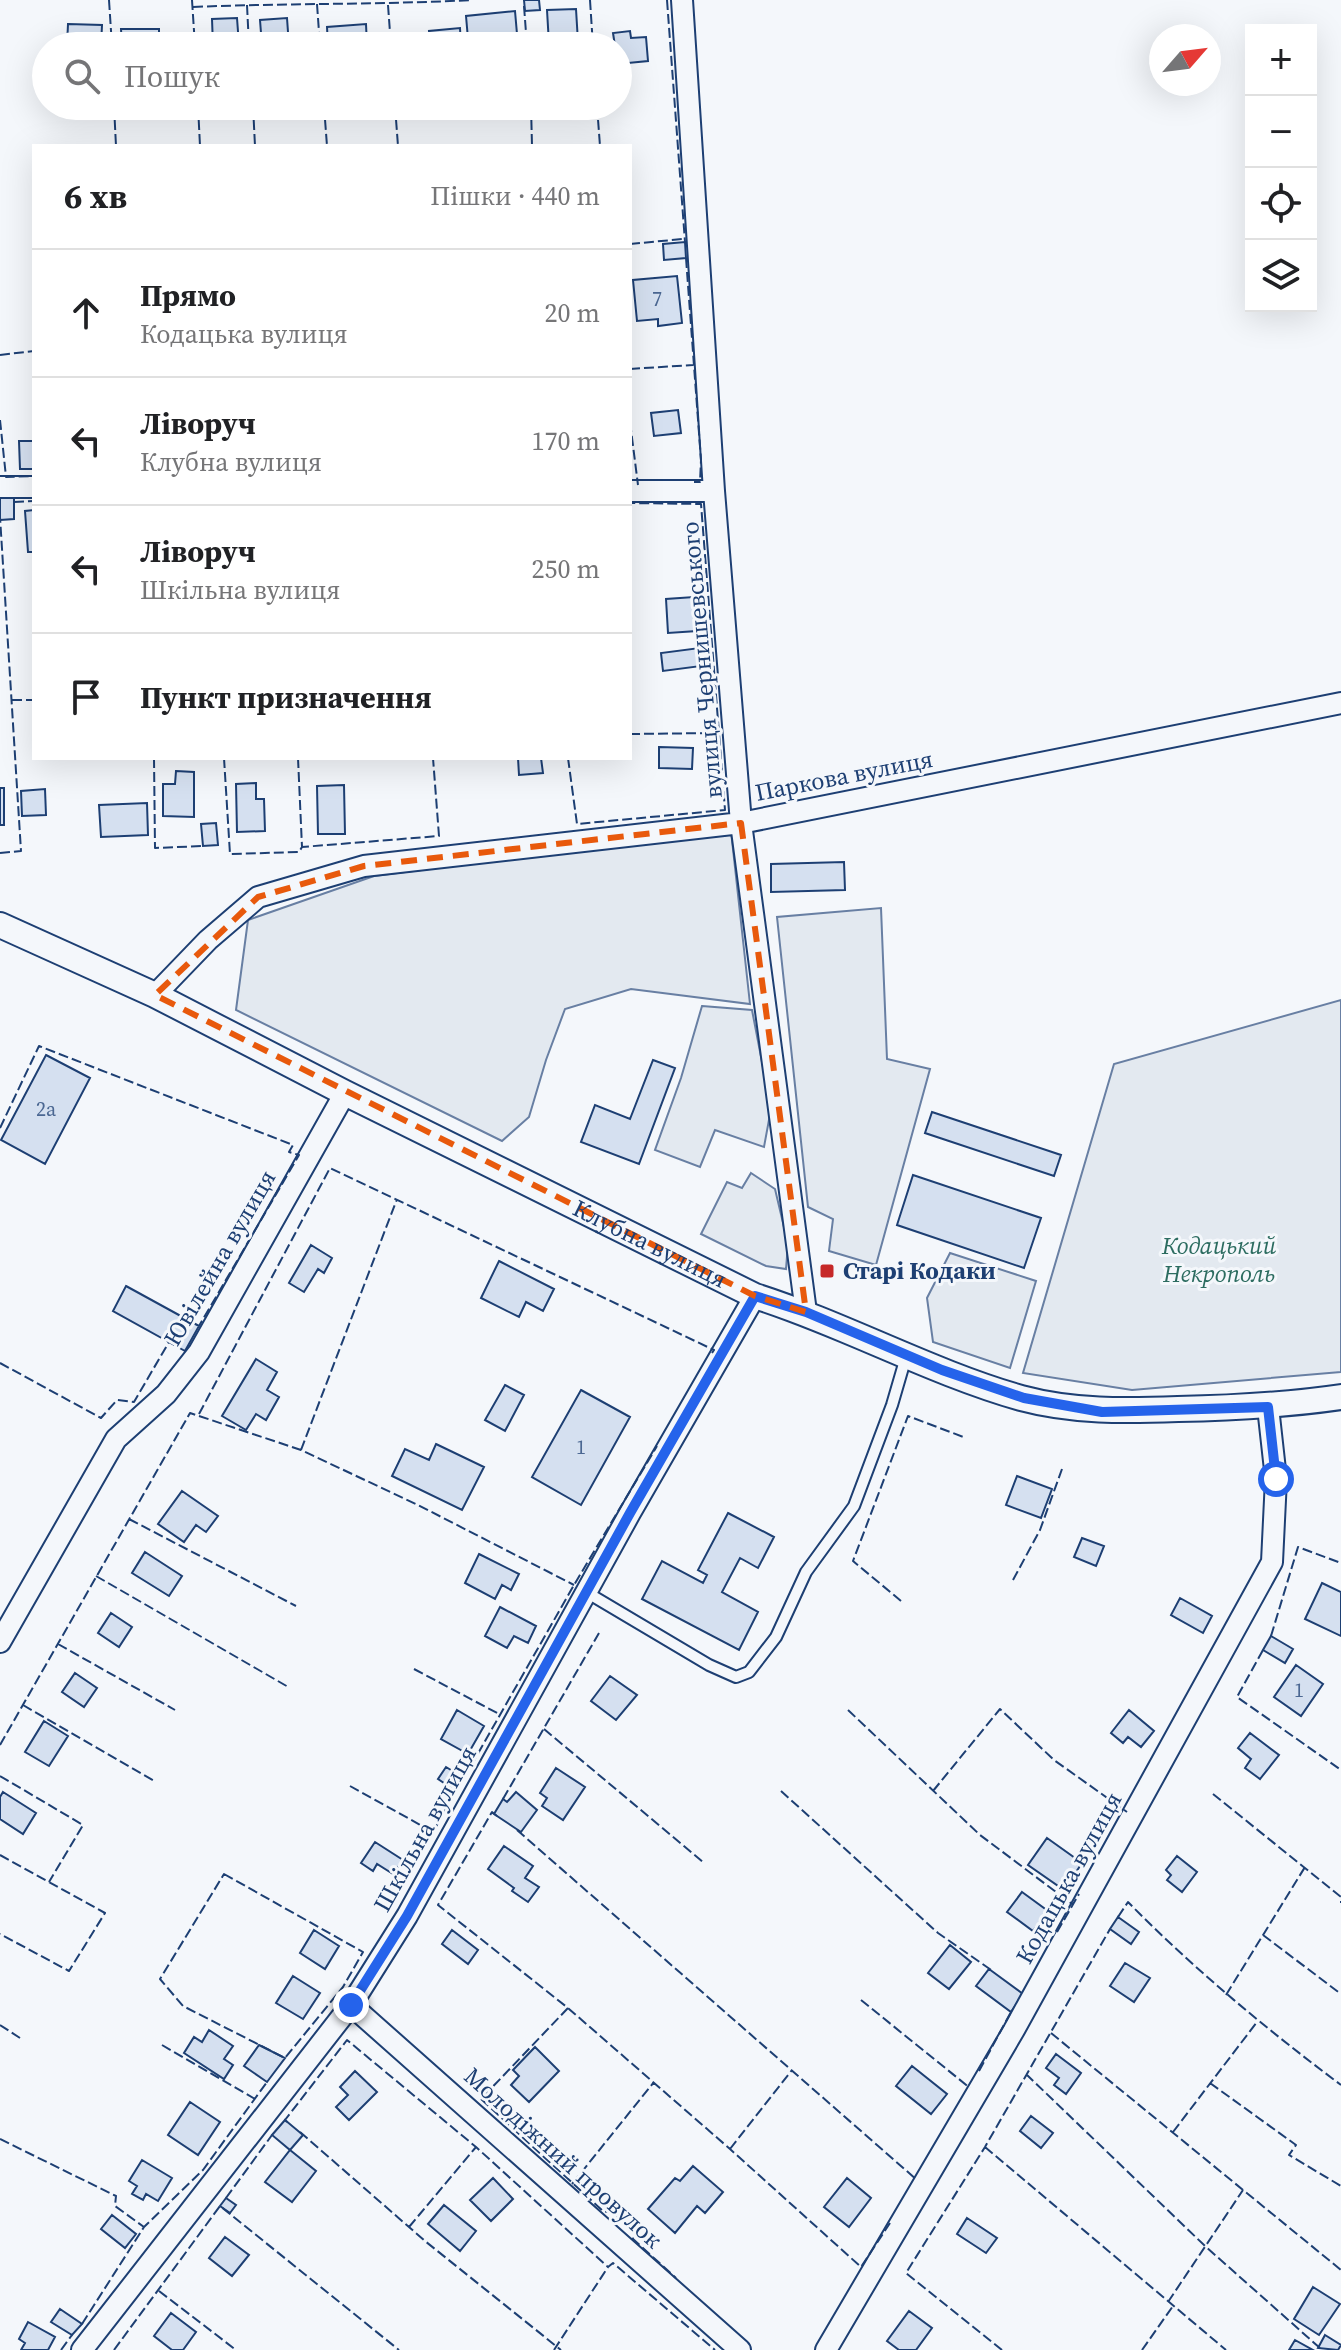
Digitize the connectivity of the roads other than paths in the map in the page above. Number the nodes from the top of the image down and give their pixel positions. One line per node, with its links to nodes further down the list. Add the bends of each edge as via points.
1 (682, 0): 5 (street, вулиця Чернишевського)
2 (0, 487): 3 (street)
3 (32, 487)
4 (632, 491): 5 (street)
5 (714, 491): 7 (street, вулиця Чернишевського)
6 (1341, 703): 7 (street, Паркова вулиця)
7 (741, 823): 9 (street, Паркова вулиця, via 364,866 303,883 258,897); 12 (street, вулиця Чернишевського)
8 (0, 925): 9 (street, Клубна вулиця)
9 (155, 995): 10 (street, Клубна вулиця)
10 (345, 1093): 11 (street, Клубна вулиця); 17 (street, Ювілейна вулиця, via 199,1352 166,1394 116,1439)
11 (755, 1296): 12 (street, Клубна вулиця); 16 (street, Шкільна вулиця)
12 (806, 1312): 13 (street, Клубна вулиця)
13 (906, 1355): 15 (street, Клубна вулиця, via 1024,1398 1102,1412); 16 (lane, via 854,1506 806,1572 776,1637 749,1672 736,1677 709,1665)
14 (1341, 1397): 15 (street, Клубна вулиця)
15 (1268, 1407): 21 (street, Кодацька вулиця, via 1276,1479 1272,1562 1014,2030)
16 (586, 1592): 18 (street, Шкільна вулиця, via 407,1916)
17 (0, 1642)
18 (351, 2005): 19 (street, Шкільна вулиця); 20 (street, Молодіжний провулок)
19 (82, 2350)
20 (740, 2350)
21 (826, 2350)

